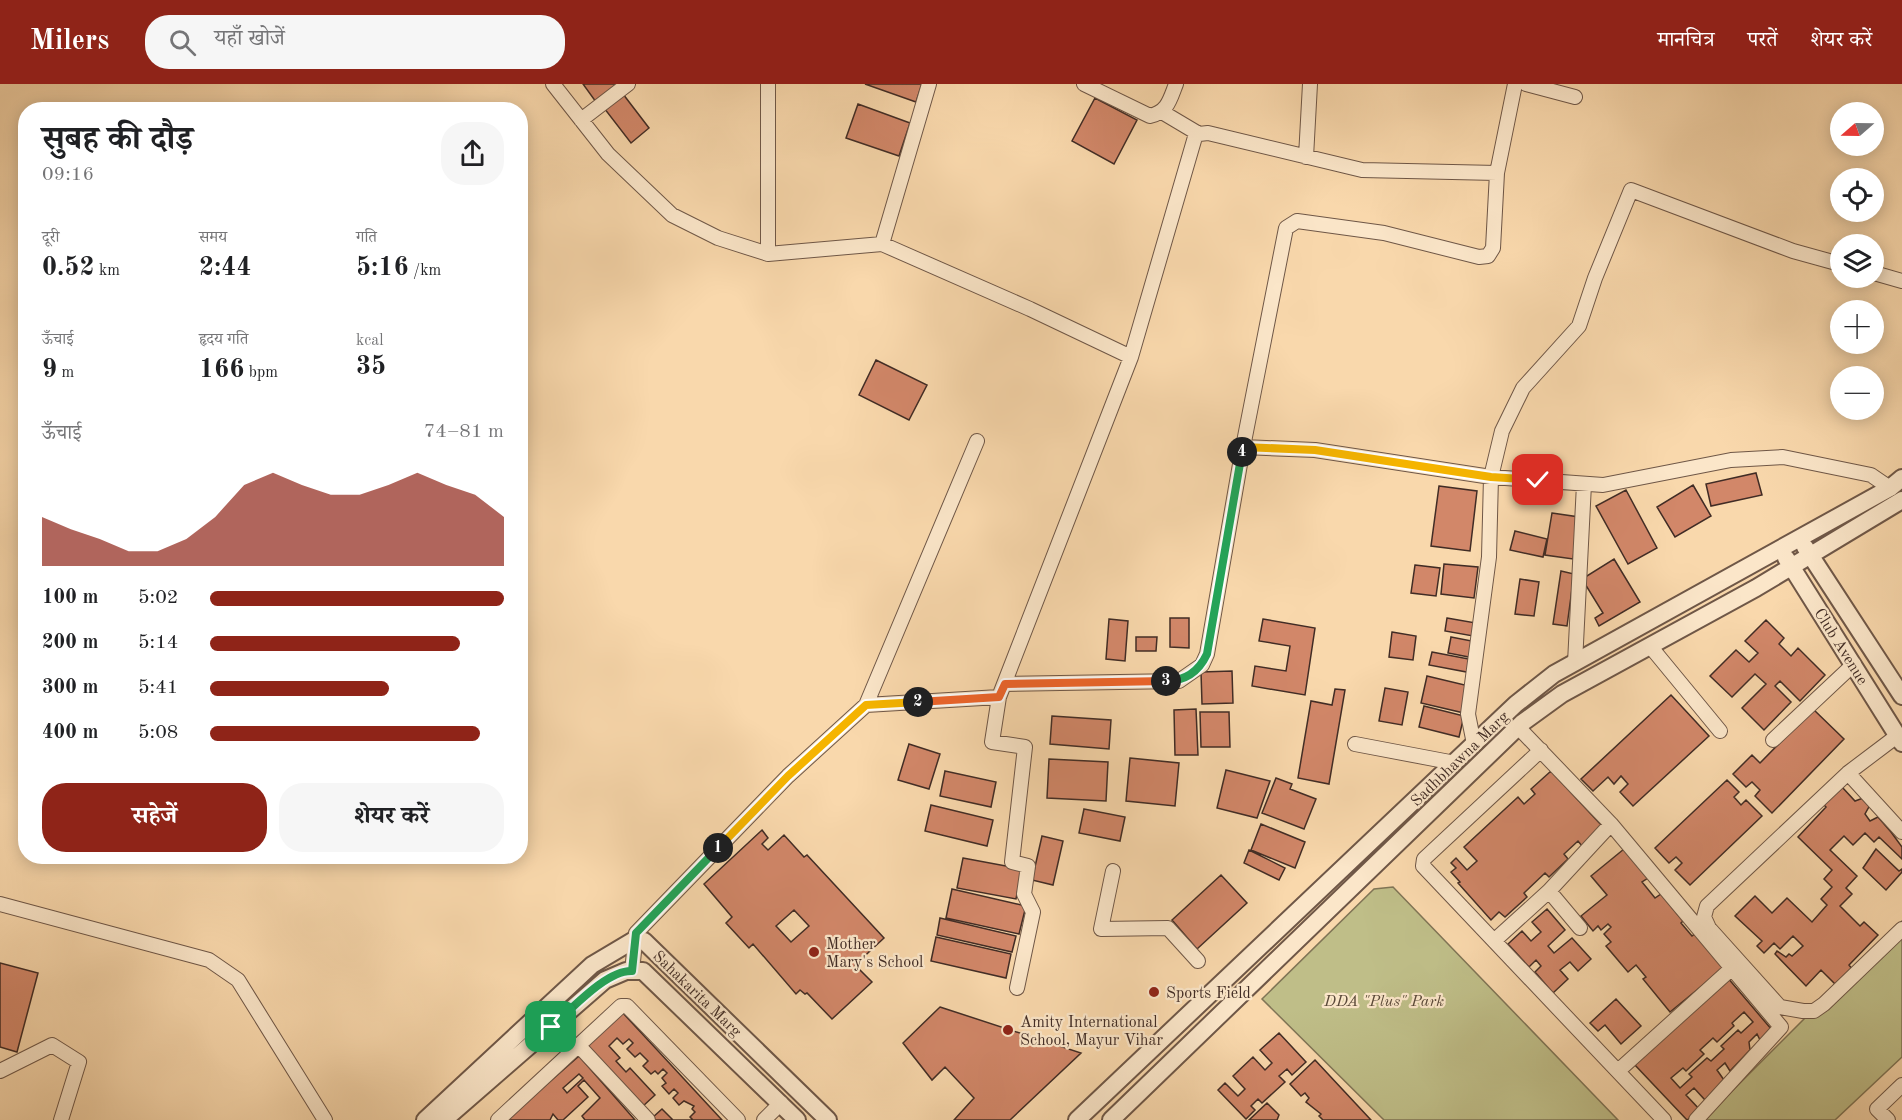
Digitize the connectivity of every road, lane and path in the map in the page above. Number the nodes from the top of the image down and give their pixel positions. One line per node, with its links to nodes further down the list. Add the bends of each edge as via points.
1 (553, 84): 12 (street)
2 (628, 84): 12 (street)
3 (768, 84): 17 (street)
4 (929, 84): 16 (street)
5 (1084, 84): 11 (street, via 1150,116)
6 (1176, 84): 11 (street)
7 (1310, 84): 14 (street)
8 (1515, 84): 15 (street)
9 (1526, 84): 10 (street)
10 (1575, 98)
11 (1162, 112): 13 (street)
12 (581, 120): 17 (street, via 608,154 672,215 718,238)
13 (1199, 134): 14 (street); 21 (street)
14 (1306, 158): 15 (street, via 1362,170)
15 (1497, 173): 23 (street, via 1493,248 1488,256 1384,233 1297,221 1289,224)
16 (882, 244): 17 (street); 21 (street)
17 (768, 254)
18 (1830, 261): 24 (street, via 1630,190 1579,326 1523,388 1502,431)
19 (1884, 276): 20 (street)
20 (1902, 281)
21 (1131, 357): 35 (street)
22 (977, 441): 38 (street)
23 (1243, 447): 24 (street, via 1315,450); 35 (street, via 1207,654 1202,664 1179,681)
24 (1491, 477): 26 (street); 44 (street, via 1489,557 1468,714)
25 (1896, 483): 26 (street, via 1783,457 1731,460 1603,485); 28 (street, Sadhbhawna Marg)
26 (1584, 484): 33 (street)
27 (1902, 500): 30 (street, Sadhbhawna Marg)
28 (1800, 538): 29 (street, Sadhbhawna Marg); 30 (street, Club Avenue)
29 (1780, 550): 31 (street, Club Avenue); 33 (street, Sadhbhawna Marg)
30 (1811, 555): 31 (street, Sadhbhawna Marg); 36 (street, Club Avenue)
31 (1791, 567): 32 (street, Sadhbhawna Marg); 34 (street, Club Avenue)
32 (1650, 646): 39 (street, Sadhbhawna Marg, via 1562,694); 40 (street)
33 (1575, 663): 44 (street, Sadhbhawna Marg, via 1516,704)
34 (1854, 664): 41 (street, Club Avenue); 42 (street)
35 (1005, 684): 37 (street)
36 (1902, 696)
37 (999, 697): 38 (street); 60 (street, via 992,742 1025,747 1012,862 1028,866 1024,894 1033,912)
38 (866, 705): 55 (street, via 788,776 636,933)
39 (1518, 728): 45 (street); 77 (street, Sadhbhawna Marg)
40 (1720, 731)
41 (1900, 739): 47 (street)
42 (1773, 740)
43 (1355, 744): 46 (street)
44 (1474, 744): 46 (street, Sadhbhawna Marg)
45 (1541, 750): 48 (street); 56 (street, via 1424,859 1423,866)
46 (1455, 763): 76 (street, Sadhbhawna Marg)
47 (1848, 773): 49 (street); 54 (street, via 1707,906 1704,917 1708,928 1780,1007 1803,1011 1814,1011 1824,1004)
48 (1611, 824): 51 (street); 58 (street)
49 (1902, 832)
50 (1113, 871): 57 (street, via 1101,929 1168,928)
51 (1549, 891): 53 (street); 56 (street)
52 (0, 904): 67 (street, via 209,960 226,969 238,980)
53 (1580, 928)
54 (1902, 929)
55 (634, 940): 59 (street); 68 (street, Sahakarita Marg, via 592,965); 75 (street, Sahakarita Marg, via 644,941)
56 (1495, 940): 63 (street)
57 (1198, 961)
58 (1731, 969): 63 (street); 79 (street, via 1781,1027)
59 (632, 971): 65 (street, Sahakarita Marg, via 643,972); 69 (street, Sahakarita Marg, via 605,980)
60 (1017, 988)
61 (579, 1046): 70 (street); 71 (street); 72 (street, via 621,1006 627,1006)
62 (0, 1071): 66 (street, via 52,1045 79,1062)
63 (1618, 1071): 78 (street)
64 (1902, 1085): 80 (street, via 1877,1109)
65 (781, 1103): 73 (street); 74 (street, Sahakarita Marg)
66 (61, 1120)
67 (325, 1120)
68 (425, 1120)
69 (444, 1120)
70 (498, 1120)
71 (648, 1120)
72 (738, 1120)
73 (764, 1120)
74 (797, 1120)
75 (828, 1120)
76 (1077, 1120)
77 (1111, 1120)
78 (1664, 1120)
79 (1696, 1120)
80 (1888, 1120)

